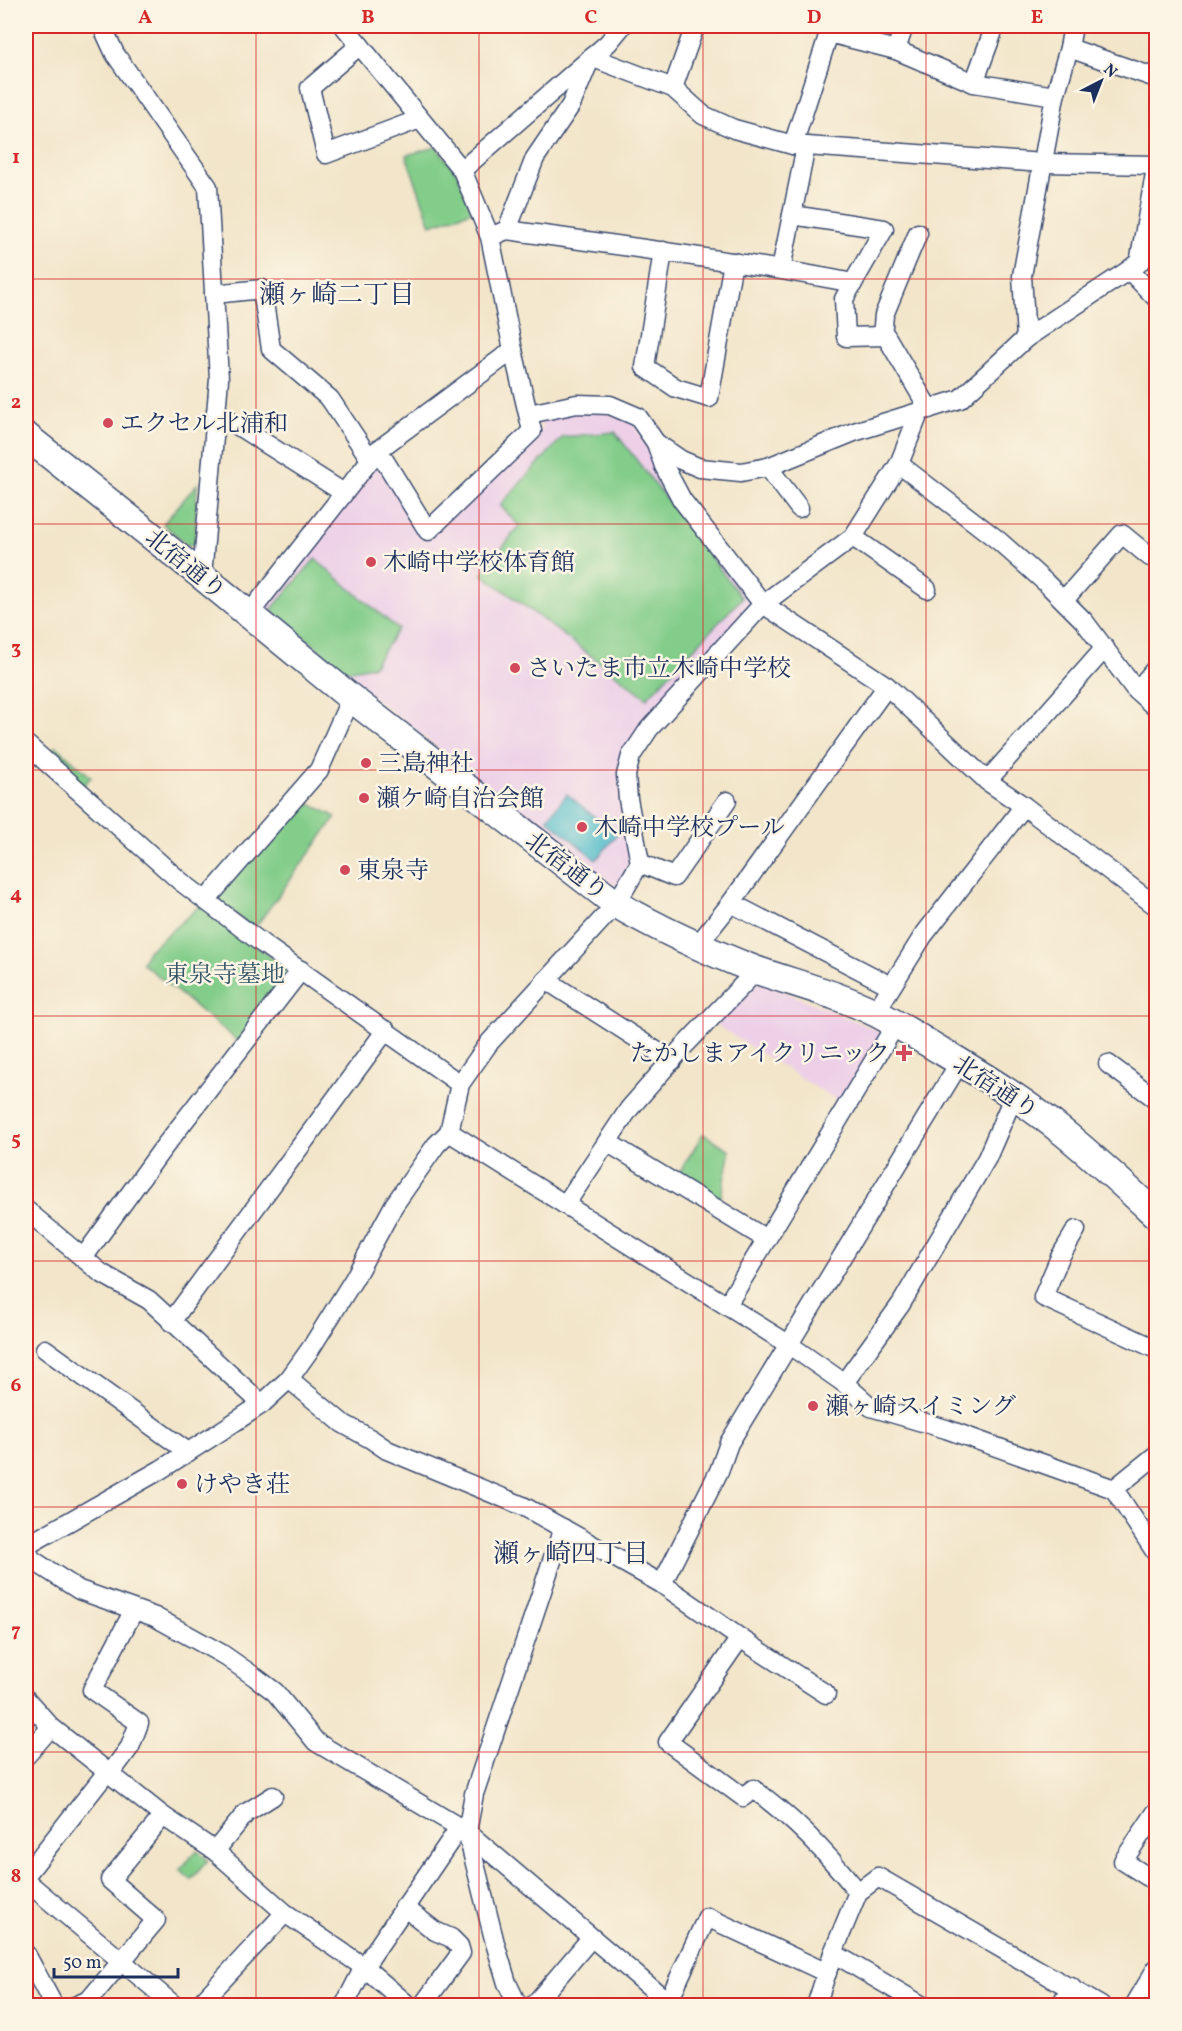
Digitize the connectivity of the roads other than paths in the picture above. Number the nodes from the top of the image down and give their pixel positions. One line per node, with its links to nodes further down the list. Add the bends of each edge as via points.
1 (102, 26): 30 (street, via 115,54 208,187)
2 (622, 26): 10 (street)
3 (695, 26): 13 (street)
4 (903, 26): 9 (street)
5 (995, 26): 12 (street)
6 (1074, 26): 8 (street)
7 (352, 32): 15 (street); 15 (street, via 310,88 326,154)
8 (1069, 48): 11 (street); 14 (street)
9 (896, 51): 12 (street); 16 (street, via 829,33)
10 (591, 57): 13 (street); 19 (street); 21 (street, via 571,105 536,158)
11 (1156, 78)
12 (974, 83): 14 (street)
13 (673, 88): 16 (street, via 703,115 734,129)
14 (1055, 96): 17 (street)
15 (420, 119): 19 (street)
16 (800, 145): 17 (street); 20 (street)
17 (1043, 163): 18 (street); 33 (street, via 1022,276)
18 (1156, 166): 27 (street)
19 (462, 170): 23 (street)
20 (792, 215): 28 (street); 29 (street, via 884,229)
21 (507, 230): 23 (street); 25 (street)
22 (918, 233): 32 (street, via 884,315)
23 (490, 237): 34 (street)
24 (1156, 248): 27 (street)
25 (663, 251): 26 (street); 26 (street, via 645,367 676,388 709,398)
26 (733, 262): 28 (street)
27 (1134, 267): 31 (street); 33 (street)
28 (781, 269): 29 (street)
29 (853, 283): 32 (street, via 844,299 846,337)
30 (214, 294): 36 (street, via 219,380); 40 (street, via 262,289 271,349 330,399)
31 (1156, 298)
32 (882, 336): 35 (street, via 886,336)
33 (1026, 338): 35 (street, via 960,399)
34 (513, 350): 37 (street); 40 (street)
35 (924, 410): 41 (street); 42 (street, via 854,432)
36 (216, 412): 43 (street); 47 (street)
37 (529, 414): 39 (street, via 577,404 610,405 638,417); 40 (street, via 532,431 428,531)
38 (26, 436): 47 (street, 北宿通り)
39 (656, 443): 42 (street, via 700,468 741,472); 50 (street, via 682,500)
40 (374, 455): 43 (street)
41 (899, 464): 45 (street); 49 (street, via 999,541)
42 (768, 467): 44 (street)
43 (344, 493): 51 (street)
44 (799, 508)
45 (853, 537): 48 (street); 50 (street)
46 (1156, 555): 49 (street, via 1150,557 1122,534)
47 (202, 576): 51 (street, 北宿通り)
48 (927, 589)
49 (1064, 600): 52 (street)
50 (764, 604): 54 (street); 62 (street, via 649,729 631,756 626,775 628,799)
51 (249, 614): 56 (street, 北宿通り)
52 (1104, 648): 55 (street); 59 (street)
53 (1156, 668): 55 (street)
54 (887, 686): 59 (street); 64 (street)
55 (1137, 691): 57 (street)
56 (351, 698): 63 (street, via 319,770); 65 (street, 北宿通り)
57 (1156, 708)
58 (26, 744): 63 (street)
59 (987, 782): 61 (street)
60 (727, 801): 62 (street, via 674,877)
61 (1024, 806): 66 (street); 71 (street, via 923,936)
62 (640, 863): 65 (street)
63 (206, 900): 68 (street)
64 (731, 903): 67 (street); 71 (street)
65 (616, 904): 67 (street, 北宿通り); 70 (street)
66 (1156, 906)
67 (697, 946): 69 (street, 北宿通り)
68 (301, 970): 73 (street); 87 (street)
69 (757, 970): 72 (street, 北宿通り); 74 (street)
70 (546, 980): 74 (street); 77 (street, via 489,1043)
71 (891, 986): 72 (street)
72 (885, 1019): 75 (street, 北宿通り); 86 (street)
73 (386, 1030): 77 (street); 89 (street)
74 (672, 1060): 81 (street, via 629,1109)
75 (960, 1062): 78 (street, 北宿通り); 90 (street)
76 (1108, 1064): 79 (street)
77 (460, 1084): 80 (street)
78 (1011, 1094): 84 (street, 北宿通り, via 1064,1133); 94 (street, via 987,1158 901,1304)
79 (1156, 1099)
80 (449, 1132): 82 (street); 93 (street, via 394,1205 354,1280)
81 (608, 1142): 82 (street); 86 (street)
82 (565, 1205): 88 (street)
83 (26, 1210): 87 (street)
84 (1156, 1215)
85 (1076, 1230): 92 (street, via 1043,1297)
86 (766, 1239): 88 (street)
87 (83, 1258): 89 (street, via 149,1300)
88 (727, 1305): 90 (street)
89 (171, 1322): 95 (street)
90 (788, 1344): 94 (street); 102 (street, via 729,1443)
91 (45, 1348): 96 (street)
92 (1156, 1349)
93 (289, 1379): 95 (street); 99 (street, via 342,1423 387,1450 523,1506)
94 (844, 1383): 98 (street, via 871,1407 946,1429)
95 (262, 1404): 96 (street)
96 (188, 1452): 101 (street)
97 (1156, 1455): 98 (street)
98 (1114, 1489): 100 (street)
99 (563, 1528): 102 (street); 113 (street)
100 (1156, 1553)
101 (27, 1554): 103 (street, via 79,1590)
102 (662, 1584): 104 (street)
103 (134, 1610): 109 (street, via 92,1690 139,1723 130,1747); 113 (street, via 155,1617 222,1654 275,1692 316,1742)
104 (740, 1638): 105 (street); 118 (street, via 668,1742 743,1797 753,1790 770,1801 835,1862)
105 (826, 1694)
106 (26, 1699): 107 (street)
107 (51, 1727): 108 (street); 109 (street)
108 (26, 1755)
109 (108, 1773): 112 (street); 115 (street)
110 (273, 1796): 114 (street, via 246,1813)
111 (1156, 1812): 117 (street, via 1123,1861)
112 (163, 1816): 114 (street); 124 (street, via 110,1880 156,1920)
113 (463, 1830): 119 (street); 121 (street); 136 (street, via 507,1983)
114 (215, 1851): 120 (street)
115 (26, 1875)
116 (26, 1881): 124 (street)
117 (1156, 1882)
118 (858, 1892): 122 (street); 128 (street, via 878,1877)
119 (404, 1907): 125 (street); 135 (street, via 451,1938 461,1953)
120 (285, 1913): 125 (street); 132 (street)
121 (591, 1938): 127 (street, via 668,2002 707,1917); 137 (street)
122 (833, 1953): 127 (street); 139 (street)
123 (26, 1954): 129 (street)
124 (123, 1962): 130 (street, via 89,2000); 131 (street)
125 (364, 1967): 133 (street); 134 (street)
126 (1156, 1969): 142 (street)
127 (826, 1973): 138 (street)
128 (1071, 1987): 140 (street); 141 (street)
129 (54, 2006)
130 (75, 2006)
131 (175, 2006)
132 (198, 2006)
133 (344, 2006)
134 (409, 2006)
135 (422, 2006)
136 (518, 2006)
137 (533, 2006)
138 (816, 2006)
139 (923, 2006)
140 (1060, 2006)
141 (1101, 2006)
142 (1134, 2006)

